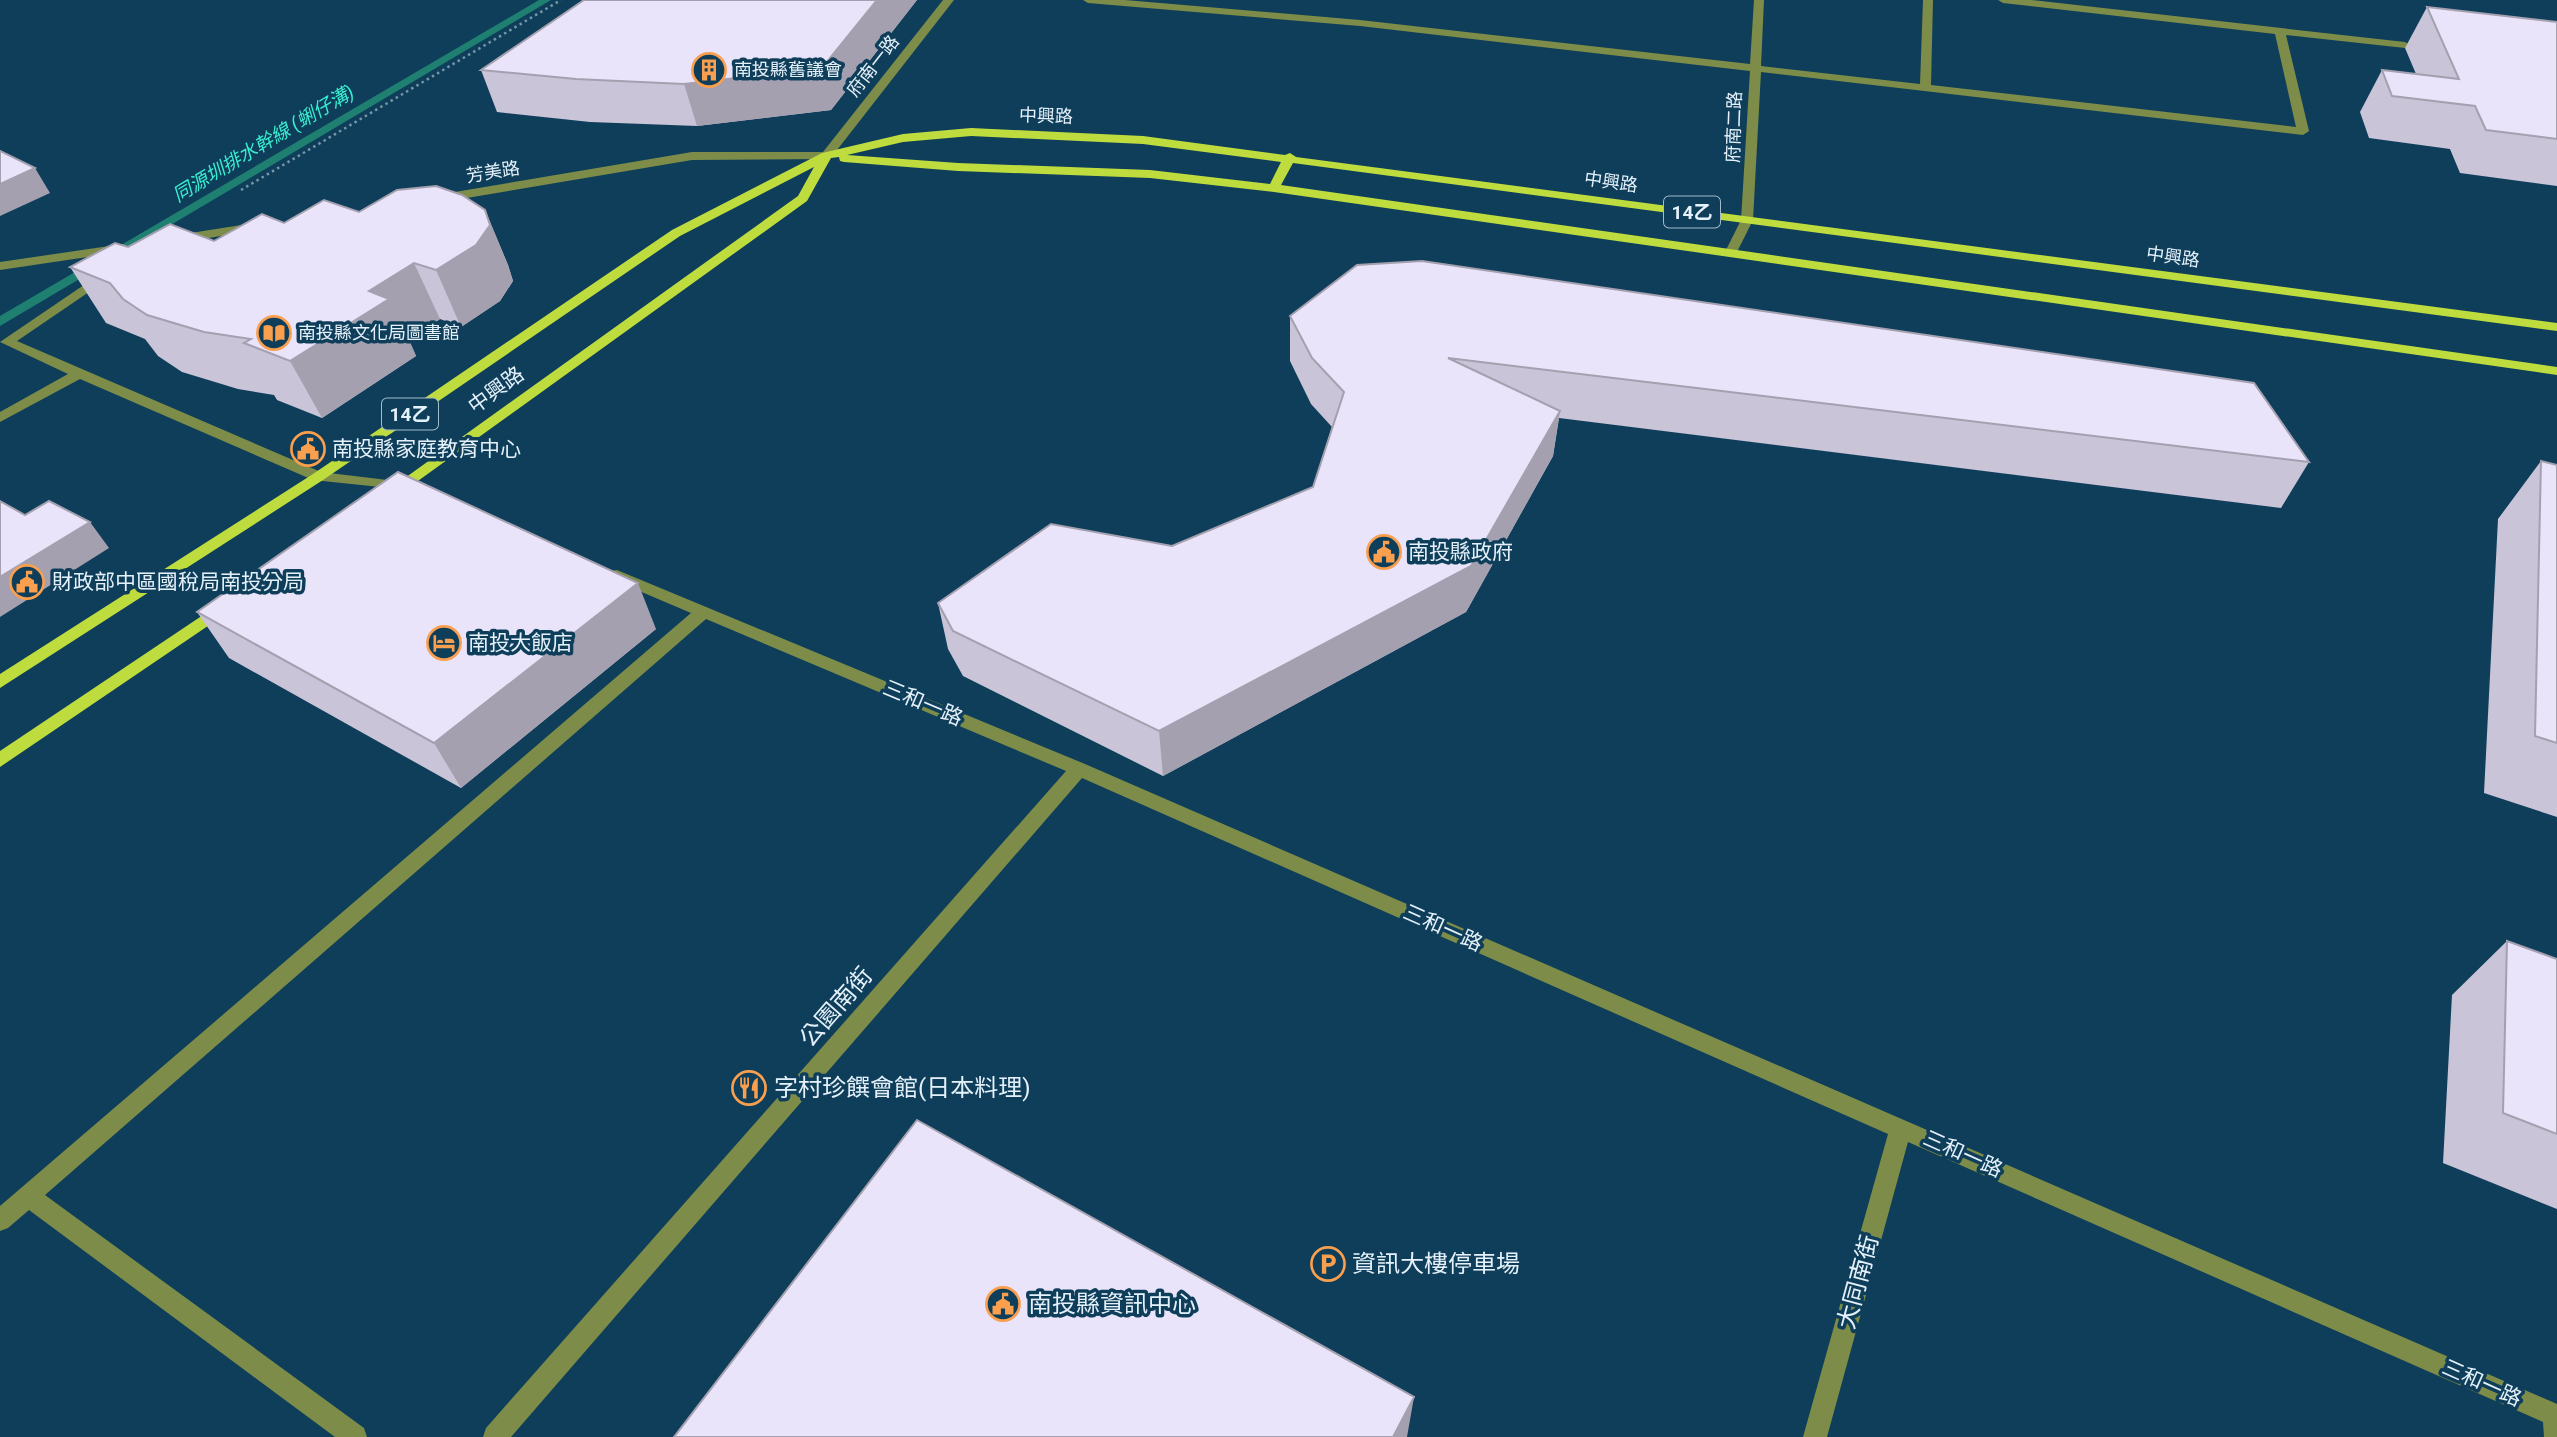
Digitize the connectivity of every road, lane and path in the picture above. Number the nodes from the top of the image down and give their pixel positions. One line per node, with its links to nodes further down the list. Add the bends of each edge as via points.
1 (561, 0): 14 (path)
2 (949, 0): 11 (street, 府南一路)
3 (1088, 0): 9 (street, via 1360,23)
4 (1759, 0): 9 (street, 府南二路)
5 (1928, 0): 10 (street)
6 (2003, 0): 7 (street)
7 (2280, 33): 8 (street); 10 (street, via 2303,131)
8 (2405, 45)
9 (1754, 70): 10 (street); 16 (street, 府南二路)
10 (1925, 89)
11 (826, 156): 12 (main road, 中興路 / 14乙, via 902,138 971,132 1143,140); 13 (main road, 14乙, via 958,167 1150,173); 15 (street, 芳美路, via 692,156); 25 (main road, 中興路 / 14乙, via 676,233); 26 (main road, 中興路 / 14乙, via 803,198)
12 (1290, 157): 13 (main road); 16 (main road, 中興路 / 14乙)
13 (1274, 188): 19 (main road, 14乙)
14 (232, 195)
15 (424, 201)
16 (1747, 220): 19 (street, 府南二路); 21 (main road, 中興路 / 14乙)
17 (273, 224): 18 (street)
18 (164, 242)
19 (1731, 252): 22 (main road, 14乙)
20 (0, 266): 23 (street, via 138,249 7,342)
21 (2557, 327)
22 (2557, 371)
23 (80, 373): 24 (street); 25 (street)
24 (0, 418)
25 (318, 477): 26 (street); 32 (main road, 中興路 / 14乙)
26 (402, 486): 27 (street); 28 (main road, 中興路 / 14乙)
27 (427, 496)
28 (379, 502)
29 (603, 570): 31 (street, 三和一路)
30 (241, 596): 33 (main road)
31 (704, 611): 34 (street, 三和一路); 36 (street)
32 (0, 682)
33 (0, 760)
34 (1079, 769): 35 (street, 三和一路); 40 (street, 公園南街)
35 (1901, 1127): 38 (street, 三和一路); 41 (street, 大同南街)
36 (28, 1196): 37 (street); 39 (street)
37 (0, 1220)
38 (2556, 1423)
39 (355, 1437)
40 (495, 1437)
41 (1815, 1437)

